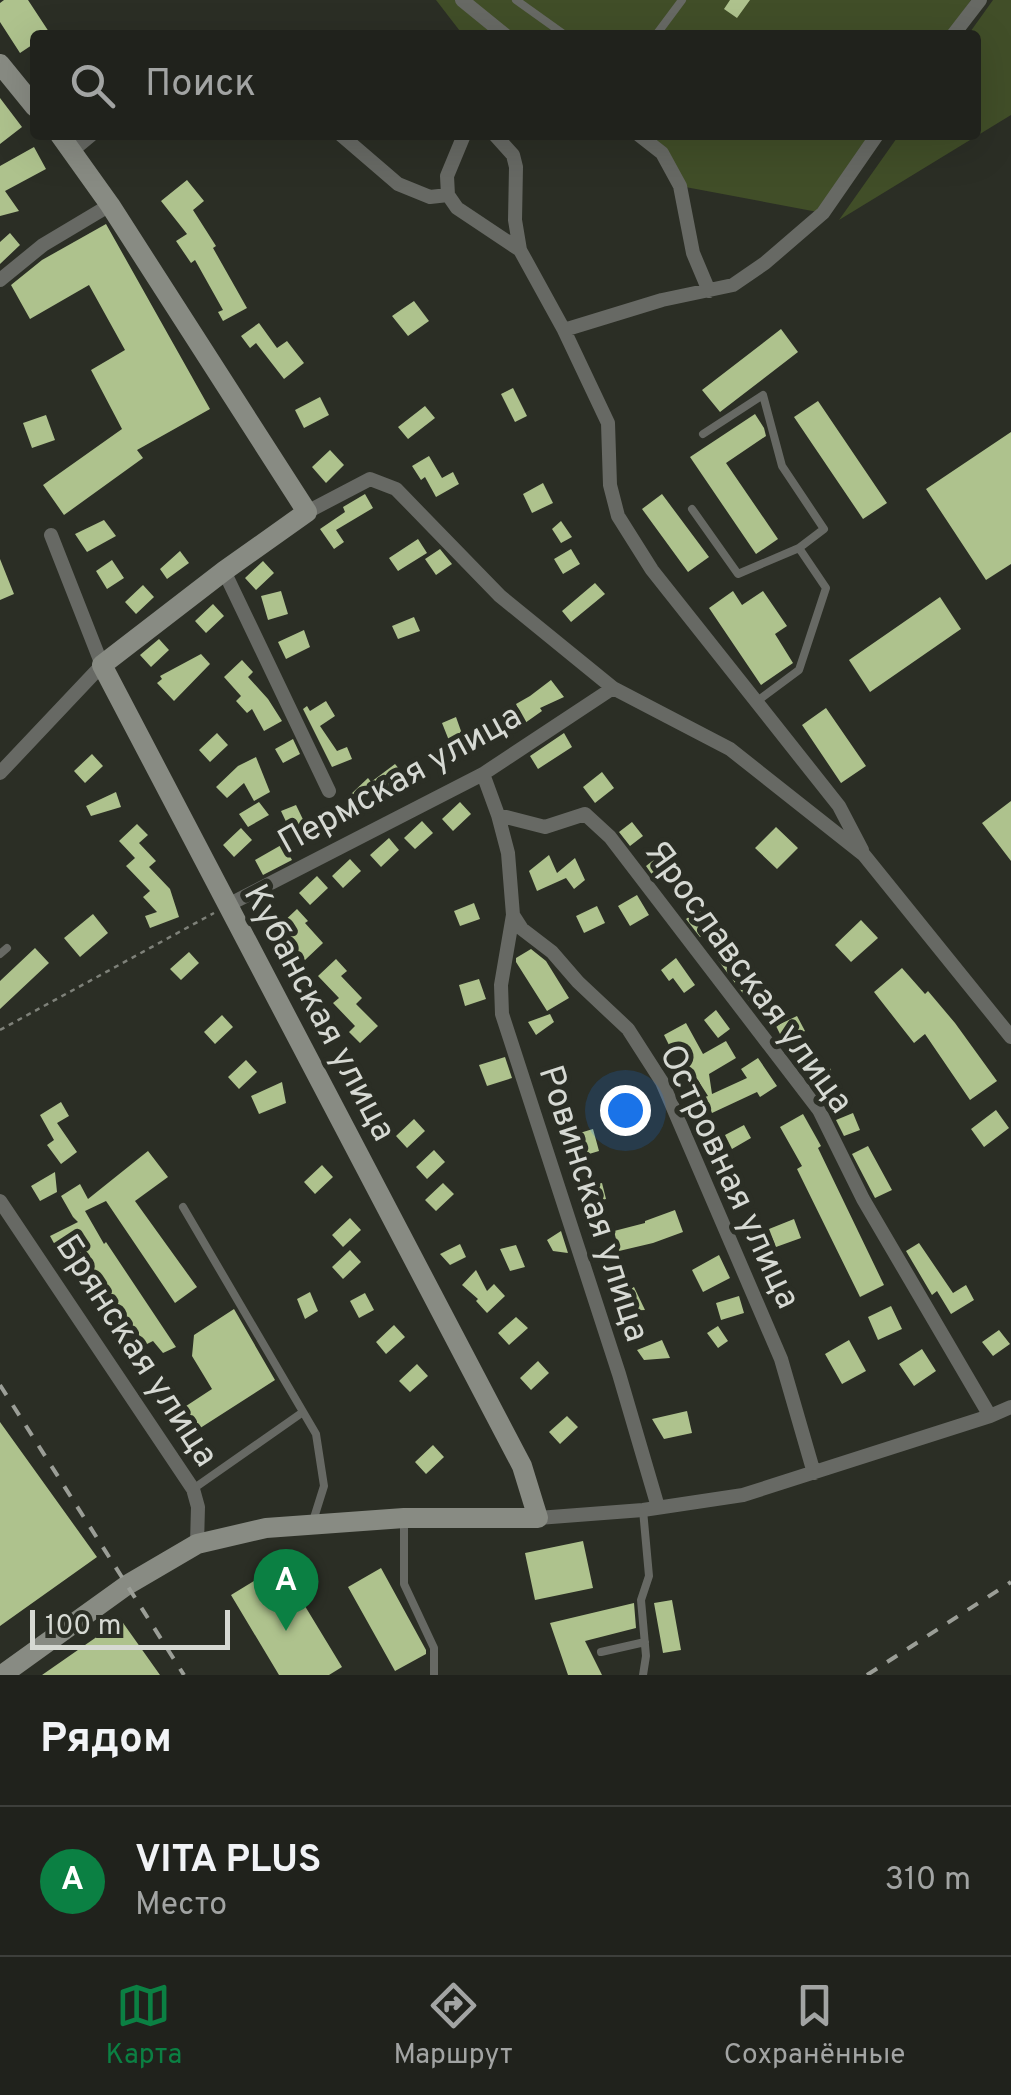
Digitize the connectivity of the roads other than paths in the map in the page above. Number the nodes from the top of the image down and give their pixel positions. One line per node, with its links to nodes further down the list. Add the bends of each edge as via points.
1 (516, 0): 6 (lane)
2 (682, 0): 7 (lane)
3 (980, 0): 8 (street)
4 (468, 1): 5 (street)
5 (500, 30)
6 (558, 30)
7 (660, 30)
8 (957, 30)
9 (0, 64): 10 (street)
10 (30, 100)
11 (347, 140): 17 (street, via 398,184 430,197)
12 (462, 140): 17 (street, via 447,176)
13 (500, 140): 19 (street, via 516,167)
14 (645, 140): 21 (street, via 662,154 680,186 693,252)
15 (873, 140): 21 (street, via 822,213 733,286)
16 (66, 143): 18 (street)
17 (448, 195): 19 (street)
18 (110, 204): 20 (street); 25 (street)
19 (520, 250): 22 (street)
20 (0, 280)
21 (709, 291): 22 (street)
22 (564, 330): 31 (street, via 608,422 618,516)
23 (703, 434): 27 (lane, via 762,395 782,466 824,529)
24 (692, 510): 27 (lane, via 738,574)
25 (308, 512): 28 (street); 30 (street, via 370,479 396,489 500,596)
26 (51, 535): 29 (street, Кубанская улица)
27 (799, 548): 31 (lane, via 826,588 800,670)
28 (224, 571): 29 (street); 34 (street)
29 (102, 665): 32 (street); 37 (street, Кубанская улица)
30 (613, 688): 33 (street, Пермская улица); 36 (street, via 730,749)
31 (756, 702): 36 (street, via 839,806)
32 (0, 773)
33 (482, 774): 35 (street); 37 (street, Пермская улица)
34 (329, 791)
35 (498, 815): 38 (street); 44 (street, Ярославская улица, via 544,826 585,814 610,837 819,1110 863,1199)
36 (864, 855): 39 (street)
37 (228, 905): 50 (street, Кубанская улица, via 522,1466)
38 (513, 914): 45 (street, Островная улица, via 628,1029 662,1082 782,1358); 47 (street, Ровинская улица, via 500,984 502,1014)
39 (1011, 1037)
40 (0, 1201): 46 (street, Брянская улица)
41 (183, 1206): 43 (lane)
42 (1011, 1406): 44 (street)
43 (303, 1412): 46 (lane); 51 (lane, via 316,1434 324,1486)
44 (990, 1416): 45 (street)
45 (814, 1473): 47 (street, via 743,1495)
46 (193, 1489): 52 (street, Брянская улица)
47 (658, 1507): 48 (street)
48 (643, 1510): 50 (street); 53 (lane)
49 (404, 1518): 50 (street); 51 (street); 56 (lane, via 404,1584 434,1648)
50 (538, 1518)
51 (312, 1525): 52 (street)
52 (197, 1544): 55 (street)
53 (645, 1642): 54 (lane); 57 (lane)
54 (601, 1652)
55 (2, 1675)
56 (434, 1675)
57 (643, 1675)

